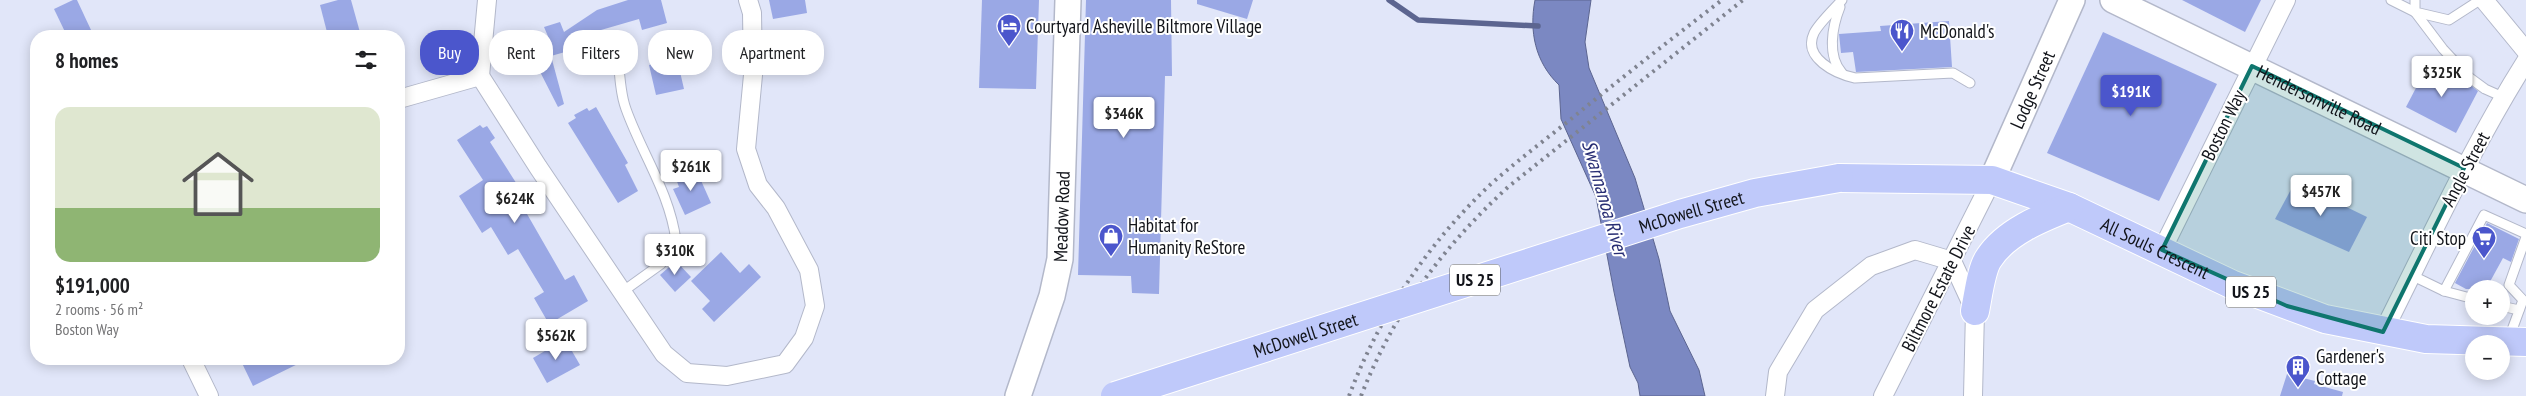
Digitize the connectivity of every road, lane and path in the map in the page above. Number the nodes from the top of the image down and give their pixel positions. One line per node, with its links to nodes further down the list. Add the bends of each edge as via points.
1 (487, 0): 16 (street)
2 (748, 0): 31 (street, via 752,13 753,75 746,148 758,185 776,208 809,270 815,306 804,338 785,364 727,376 687,373 664,354)
3 (1068, 0): 41 (main road, Meadow Road, via 1060,259 1052,296)
4 (1842, 0): 17 (lane, via 1833,33 1834,59); 17 (lane, via 1814,32 1812,42 1813,52 1824,64)
5 (2072, 0): 22 (main road, Lodge Street)
6 (2113, 0): 14 (main road, Hendersonville Road)
7 (2286, 0): 14 (street, Boston Way)
8 (2391, 0): 11 (lane)
9 (2480, 0): 11 (lane, via 2449,20)
10 (2484, 0): 12 (street)
11 (2413, 4): 20 (lane, via 2443,49 2470,78)
12 (2526, 51)
13 (2526, 62): 20 (street, Angle Street)
14 (2252, 66): 21 (main road, Hendersonville Road); 27 (street, Boston Way)
15 (621, 75): 31 (lane, via 625,108 655,171 673,220 676,241 661,264)
16 (480, 76): 19 (street); 31 (street)
17 (1844, 76): 18 (lane, via 1953,73)
18 (1970, 83)
19 (405, 97)
20 (2503, 97): 21 (street, Angle Street)
21 (2464, 168): 23 (main road, Hendersonville Road); 29 (street, Angle Street)
22 (1992, 180): 24 (main road, All Souls Crescent / US 25); 28 (street, Biltmore Estate Drive); 42 (main road, McDowell Street / US 25, bridge, via 1839,178 1755,193 1689,211)
23 (2526, 200)
24 (2069, 207): 27 (main road, All Souls Crescent / US 25); 35 (main road, via 2033,221 1999,246 1988,259)
25 (2526, 234): 30 (lane, via 2484,215)
26 (2526, 238): 33 (lane, via 2510,285)
27 (2162, 250): 37 (main road, All Souls Crescent / US 25, via 2231,284 2287,306 2325,319)
28 (1952, 261): 35 (street); 43 (street, via 1915,250 1871,266 1815,310 1778,372); 44 (street, Biltmore Estate Drive)
29 (2412, 275): 30 (lane); 37 (street, Angle Street)
30 (2444, 291): 32 (lane)
31 (622, 292)
32 (2465, 297)
33 (2525, 298): 36 (lane)
34 (2510, 308): 36 (lane)
35 (1975, 310): 45 (street)
36 (2519, 310): 38 (lane)
37 (2383, 332): 38 (main road, All Souls Crescent / US 25, via 2426,339)
38 (2517, 343)
39 (194, 365): 40 (street)
40 (210, 396)
41 (1018, 396)
42 (1115, 396)
43 (1775, 396)
44 (1884, 396)
45 (1973, 396)

